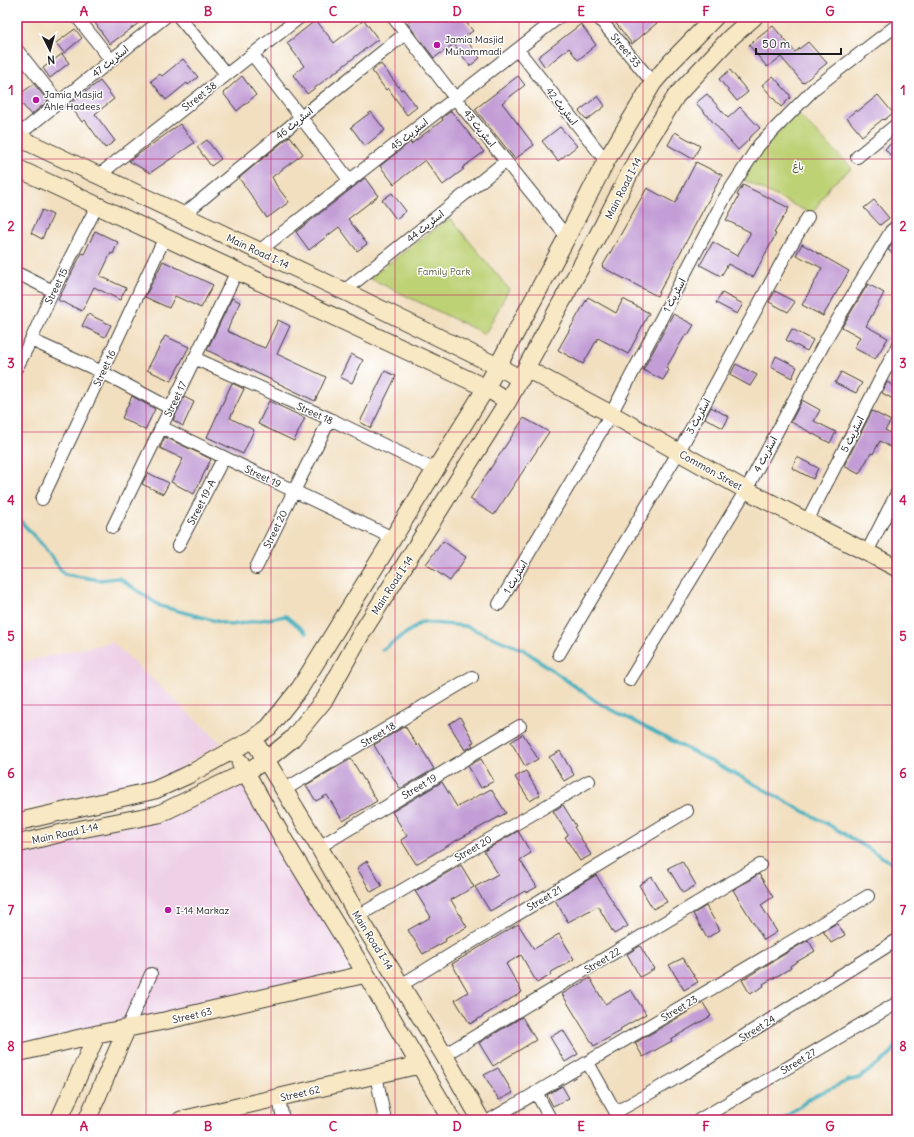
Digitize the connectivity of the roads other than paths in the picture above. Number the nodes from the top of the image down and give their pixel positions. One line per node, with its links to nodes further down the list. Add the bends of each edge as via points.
1 (77, 17): 15 (street)
2 (165, 17): 15 (street, اسٹریٹ 47)
3 (179, 17): 16 (street)
4 (300, 17): 14 (street, Street 38)
5 (394, 17): 11 (street, اسٹریٹ 43)
6 (558, 17): 13 (street, اسٹریٹ 45)
7 (598, 17): 17 (street, Street 33)
8 (715, 17): 17 (main road)
9 (754, 17): 46 (main road, Main Road I-14, via 730,38 676,96 637,158 600,234)
10 (897, 25): 50 (street, اسٹریٹ 1, via 815,88 760,145 724,199)
11 (406, 33): 18 (street, اسٹریٹ 43); 20 (street, اسٹریٹ 46)
12 (17, 50): 19 (street)
13 (518, 50): 18 (street, اسٹریٹ 45); 25 (street, اسٹریٹ 42)
14 (252, 54): 16 (street, Street 38); 20 (street)
15 (111, 60): 19 (street, اسٹریٹ 47)
16 (226, 74): 27 (street, Street 38)
17 (653, 83): 25 (main road)
18 (456, 98): 24 (street, اسٹریٹ 43); 28 (street, اسٹریٹ 45)
19 (58, 103): 22 (street, اسٹریٹ 47)
20 (300, 118): 28 (street); 30 (street, اسٹریٹ 46)
21 (897, 124): 23 (street)
22 (17, 137): 27 (main road, Main Road I-14)
23 (857, 157)
24 (506, 161): 34 (street, اسٹریٹ 43); 39 (street, اسٹریٹ 44)
25 (606, 162): 34 (main road)
26 (17, 168): 29 (main road)
27 (99, 175): 30 (main road, Main Road I-14)
28 (350, 181): 35 (street, اسٹریٹ 45)
29 (97, 206): 33 (main road); 38 (street, Street 15)
30 (183, 215): 35 (main road, Main Road I-14)
31 (808, 217): 53 (street, اسٹریٹ 3)
32 (897, 226): 56 (street, اسٹریٹ 4, via 891,231 829,334)
33 (166, 237): 36 (main road); 45 (street, Street 16)
34 (567, 237): 44 (main road)
35 (259, 252): 39 (main road, Main Road I-14)
36 (237, 271): 42 (street, Street 17); 47 (main road)
37 (17, 273): 38 (street)
38 (53, 290): 40 (street, Street 15)
39 (344, 291): 44 (main road, Main Road I-14)
40 (31, 340): 43 (street, Street 15); 45 (street)
41 (897, 347): 60 (street, اسٹریٹ 5)
42 (194, 358): 49 (street, Street 17); 51 (street, Street 18)
43 (17, 366)
44 (498, 366): 46 (main road, Main Road I-14); 47 (main road)
45 (102, 372): 49 (street); 59 (street, Street 16)
46 (524, 374): 48 (main road, Main Road I-14); 50 (main road, Common Street)
47 (486, 388): 48 (main road); 55 (main road)
48 (508, 401): 74 (main road, Main Road I-14, via 361,634 325,699 292,738)
49 (170, 408): 52 (street, Street 17)
50 (611, 414): 53 (main road, Common Street); 67 (street, اسٹریٹ 1)
51 (330, 419): 55 (street, Street 18); 57 (street, Street 19)
52 (161, 427): 54 (street, Street 19); 61 (street, Street 17)
53 (678, 453): 56 (main road, Common Street); 68 (street, اسٹریٹ 3)
54 (224, 457): 57 (street, Street 19); 63 (street, Street 19-A)
55 (435, 470): 62 (main road)
56 (746, 490): 60 (main road, Common Street); 70 (street, اسٹریٹ 4)
57 (294, 491): 62 (street); 65 (street, Street 20)
58 (897, 493): 64 (street)
59 (42, 499)
60 (807, 521): 64 (main road, Common Street)
61 (113, 527)
62 (393, 538): 72 (main road, via 300,688 269,727)
63 (178, 546)
64 (866, 552): 66 (main road, Common Street)
65 (256, 568)
66 (897, 568)
67 (499, 604)
68 (559, 654)
69 (472, 678): 77 (street, Street 18)
70 (630, 680)
71 (520, 726): 81 (street, Street 19)
72 (253, 739): 73 (main road); 74 (main road, Main Road I-14)
73 (234, 750): 75 (main road); 79 (main road, via 155,790)
74 (266, 760): 75 (main road, Main Road I-14); 77 (main road, Main Road I-14)
75 (246, 772): 80 (main road, Main Road I-14, via 159,814); 87 (main road, via 285,842)
76 (589, 781): 84 (street, Street 20)
77 (284, 790): 81 (main road, Main Road I-14)
78 (687, 811): 88 (street, Street 21)
79 (17, 822)
80 (17, 844)
81 (319, 847): 84 (main road, Main Road I-14)
82 (760, 865): 94 (street, Street 22)
83 (868, 896): 96 (street, Street 23)
84 (358, 916): 88 (main road, Main Road I-14)
85 (897, 940): 100 (street, Street 24)
86 (151, 974): 90 (street)
87 (366, 974): 90 (main road, Street 63); 95 (main road)
88 (401, 985): 92 (main road, Main Road I-14)
89 (897, 1002): 110 (street, Street 27)
90 (127, 1028): 91 (main road, Street 63); 102 (main road)
91 (97, 1034): 93 (main road, Street 63); 101 (main road)
92 (434, 1039): 94 (main road, Main Road I-14); 95 (main road, Street 62)
93 (17, 1053)
94 (444, 1055): 107 (main road, Main Road I-14)
95 (416, 1059): 97 (main road, Street 62); 106 (main road)
96 (588, 1063): 98 (street, Street 23); 100 (street)
97 (376, 1075): 99 (main road, Street 62); 105 (street)
98 (536, 1092): 108 (street, Street 23); 109 (street)
99 (279, 1098): 103 (main road, Street 62); 104 (street)
100 (618, 1116)
101 (59, 1120)
102 (87, 1120)
103 (183, 1120)
104 (283, 1120)
105 (385, 1120)
106 (452, 1120)
107 (481, 1120)
108 (490, 1120)
109 (551, 1120)
110 (699, 1120)

